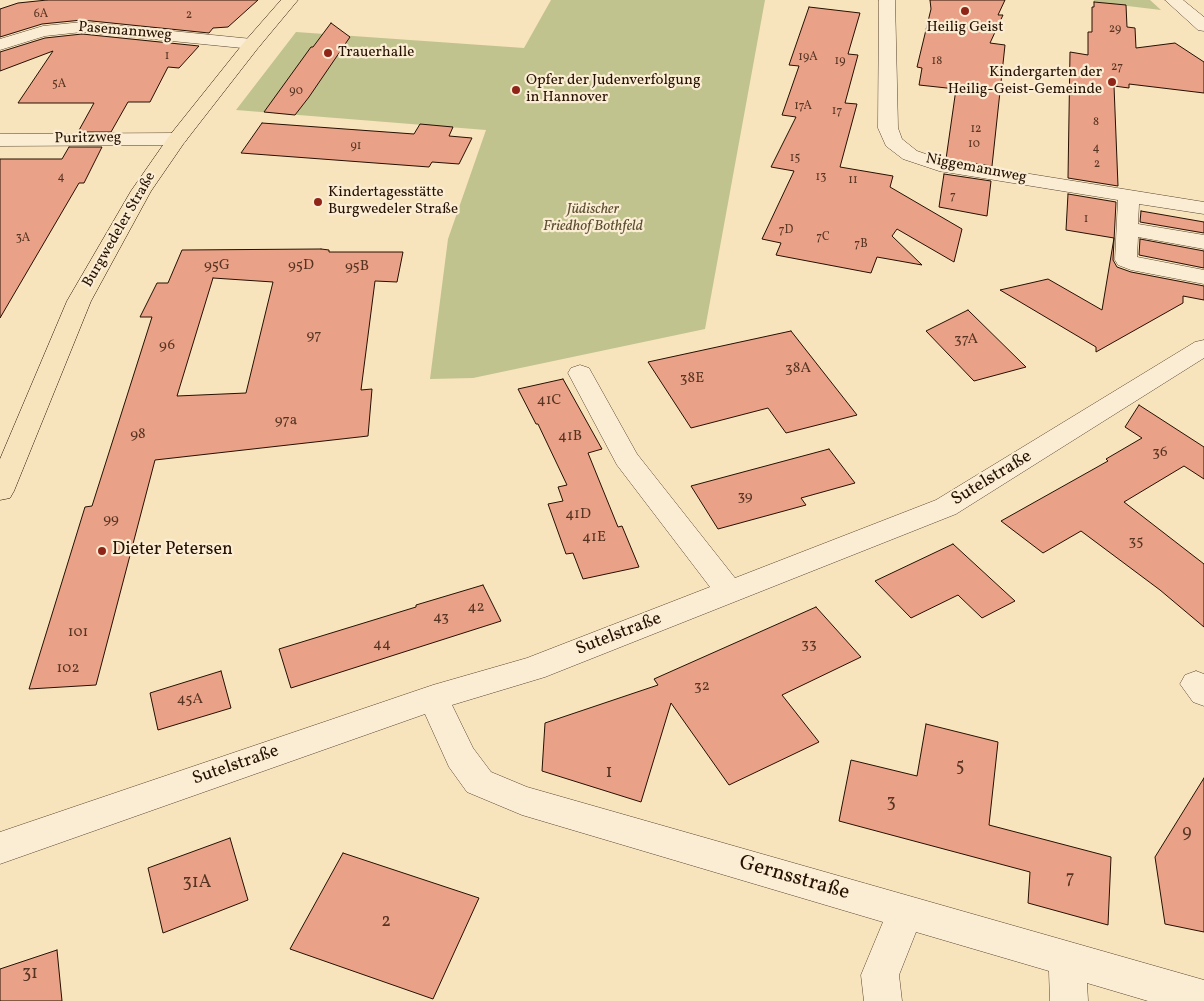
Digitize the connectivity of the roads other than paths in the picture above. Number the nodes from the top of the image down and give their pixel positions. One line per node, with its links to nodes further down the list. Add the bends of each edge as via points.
1 (290, 0): 5 (main road, Burgwedeler Straße)
2 (887, 0): 9 (street, Niggemannweg, via 888,128 893,142 910,156 939,165)
3 (1173, 0): 4 (street)
4 (1204, 26)
5 (252, 44): 6 (street, Pasemannweg, via 82,27 42,31); 7 (main road, Burgwedeler Straße)
6 (0, 45)
7 (177, 139): 8 (street, Puritzweg); 16 (main road, Burgwedeler Straße, via 141,190 78,302)
8 (0, 140)
9 (1129, 196): 10 (street, Niggemannweg); 11 (street)
10 (1204, 208)
11 (1127, 229): 12 (street); 13 (street, via 1125,257 1131,263)
12 (1204, 242)
13 (1204, 277)
14 (1204, 347): 17 (street, Sutelstraße, via 946,506)
15 (580, 373): 17 (street, via 626,459)
16 (0, 490)
17 (729, 591): 18 (street, Sutelstraße, via 534,668)
18 (433, 698): 19 (street, Sutelstraße); 20 (street, Gernsstraße, via 461,757 479,782 522,800)
19 (0, 848)
20 (906, 912): 21 (street, Gernsstraße); 23 (street, via 880,975)
21 (1067, 959): 22 (street, Gernsstraße); 24 (street)
22 (1204, 999)
23 (883, 1001)
24 (1069, 1001)

